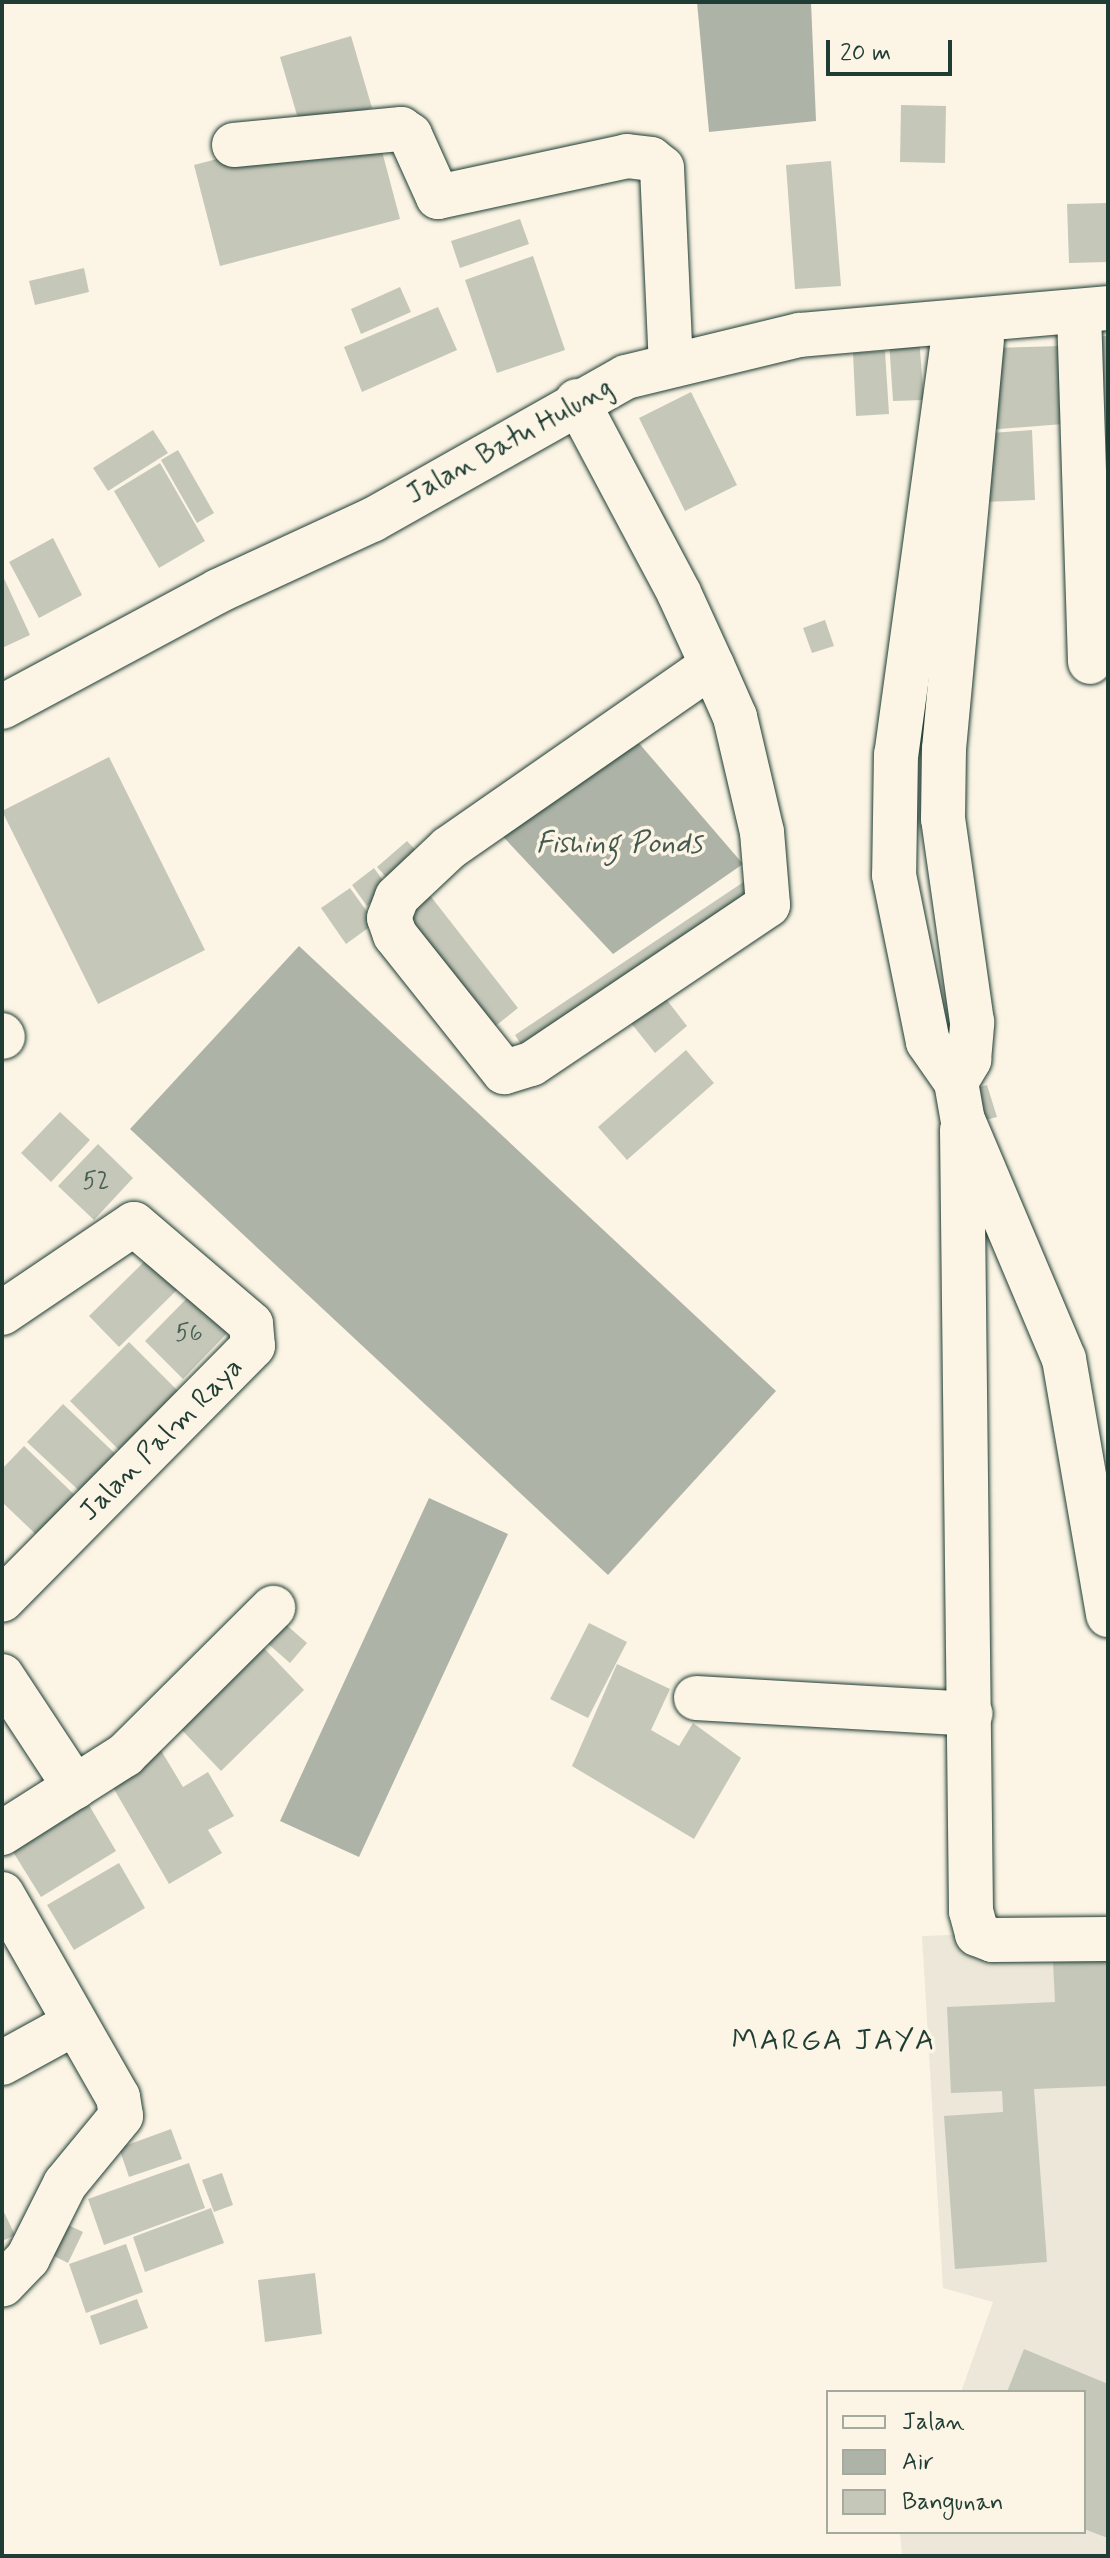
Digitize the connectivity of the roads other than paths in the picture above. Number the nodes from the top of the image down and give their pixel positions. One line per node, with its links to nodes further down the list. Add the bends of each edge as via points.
1 (234, 145): 4 (street, via 401,129 438,197 627,156 651,159 662,168)
2 (1094, 310): 3 (street, Jalan Batu Hulung); 6 (street)
3 (969, 325): 4 (street, Jalan Batu Hulung, via 800,335); 9 (street, via 944,749 944,832 972,1022)
4 (671, 364): 5 (street, Jalan Batu Hulung)
5 (577, 401): 7 (street); 8 (street, Jalan Batu Hulung, via 372,520 218,591)
6 (1090, 662)
7 (712, 665): 7 (street, via 735,717 762,832 768,905 531,1064 504,1072 395,935 389,918 397,897 449,848)
8 (2, 707)
9 (960, 1101): 13 (street, via 1064,1359); 16 (street)
10 (2, 1313): 11 (street, Jalan Palm Raya, via 134,1224 251,1324 253,1346)
11 (2, 1600)
12 (273, 1608): 17 (street, via 125,1755)
13 (1108, 1615)
14 (2, 1676): 17 (street)
15 (696, 1698): 16 (street)
16 (971, 1714): 20 (street, via 977,1934 1012,1943)
17 (75, 1787): 18 (street)
18 (2, 1833)
19 (2, 1894): 21 (street)
20 (1108, 1939)
21 (75, 2023): 22 (street); 23 (street, via 121,2116 65,2184 28,2258)
22 (2, 2063)
23 (2, 2285)

